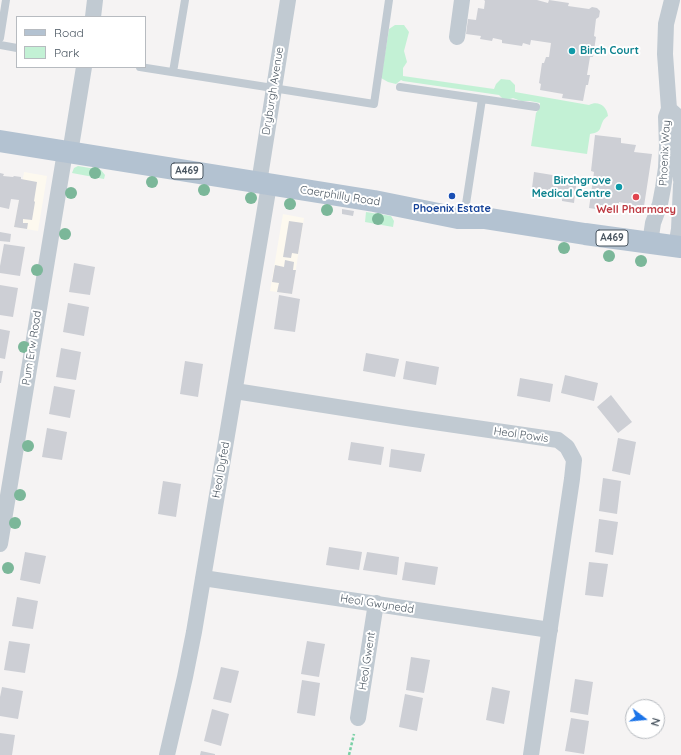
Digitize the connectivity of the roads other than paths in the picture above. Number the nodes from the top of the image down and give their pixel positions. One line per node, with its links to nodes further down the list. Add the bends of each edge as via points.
1 (6, 0): 10 (lane)
2 (95, 0): 8 (street)
3 (185, 0): 15 (lane)
4 (288, 0): 17 (street, Dryburgh Avenue)
5 (389, 0): 17 (lane, via 374,104)
6 (462, 0): 9 (street)
7 (673, 1): 20 (street, Phoenix Way, via 666,24 665,54)
8 (92, 16)
9 (457, 37)
10 (0, 38)
11 (0, 45): 12 (lane)
12 (16, 48)
13 (84, 68): 22 (street, Pum Erw Road)
14 (146, 68): 15 (lane)
15 (173, 72): 17 (lane)
16 (400, 87): 18 (lane)
17 (273, 88): 24 (street, Dryburgh Avenue)
18 (482, 99): 19 (lane); 26 (lane)
19 (536, 107)
20 (669, 109): 23 (street, Phoenix Way, via 678,117); 27 (street, Phoenix Way, via 666,117 664,188 653,223)
21 (0, 141): 22 (main road, Caerphilly Road / A469)
22 (68, 152): 24 (main road, Caerphilly Road / A469); 30 (street, Pum Erw Road)
23 (681, 180)
24 (264, 184): 26 (main road, Caerphilly Road / A469); 29 (street, Heol Dyfed)
25 (681, 185): 28 (street, Phoenix Way)
26 (464, 218): 27 (main road, Caerphilly Road / A469, via 484,218)
27 (650, 243): 28 (main road, Caerphilly Road / A469)
28 (678, 247)
29 (235, 391): 31 (street, Heol Dyfed); 33 (street, Heol Powis, via 558,440 567,447 574,460)
30 (0, 544)
31 (203, 578): 32 (street, Heol Gwynedd); 35 (street, Heol Dyfed, via 186,677)
32 (376, 604): 33 (street, Heol Gwynedd); 34 (street, Heol Gwent)
33 (550, 630): 36 (street, Heol Powis)
34 (358, 718)
35 (167, 755)
36 (531, 755)

